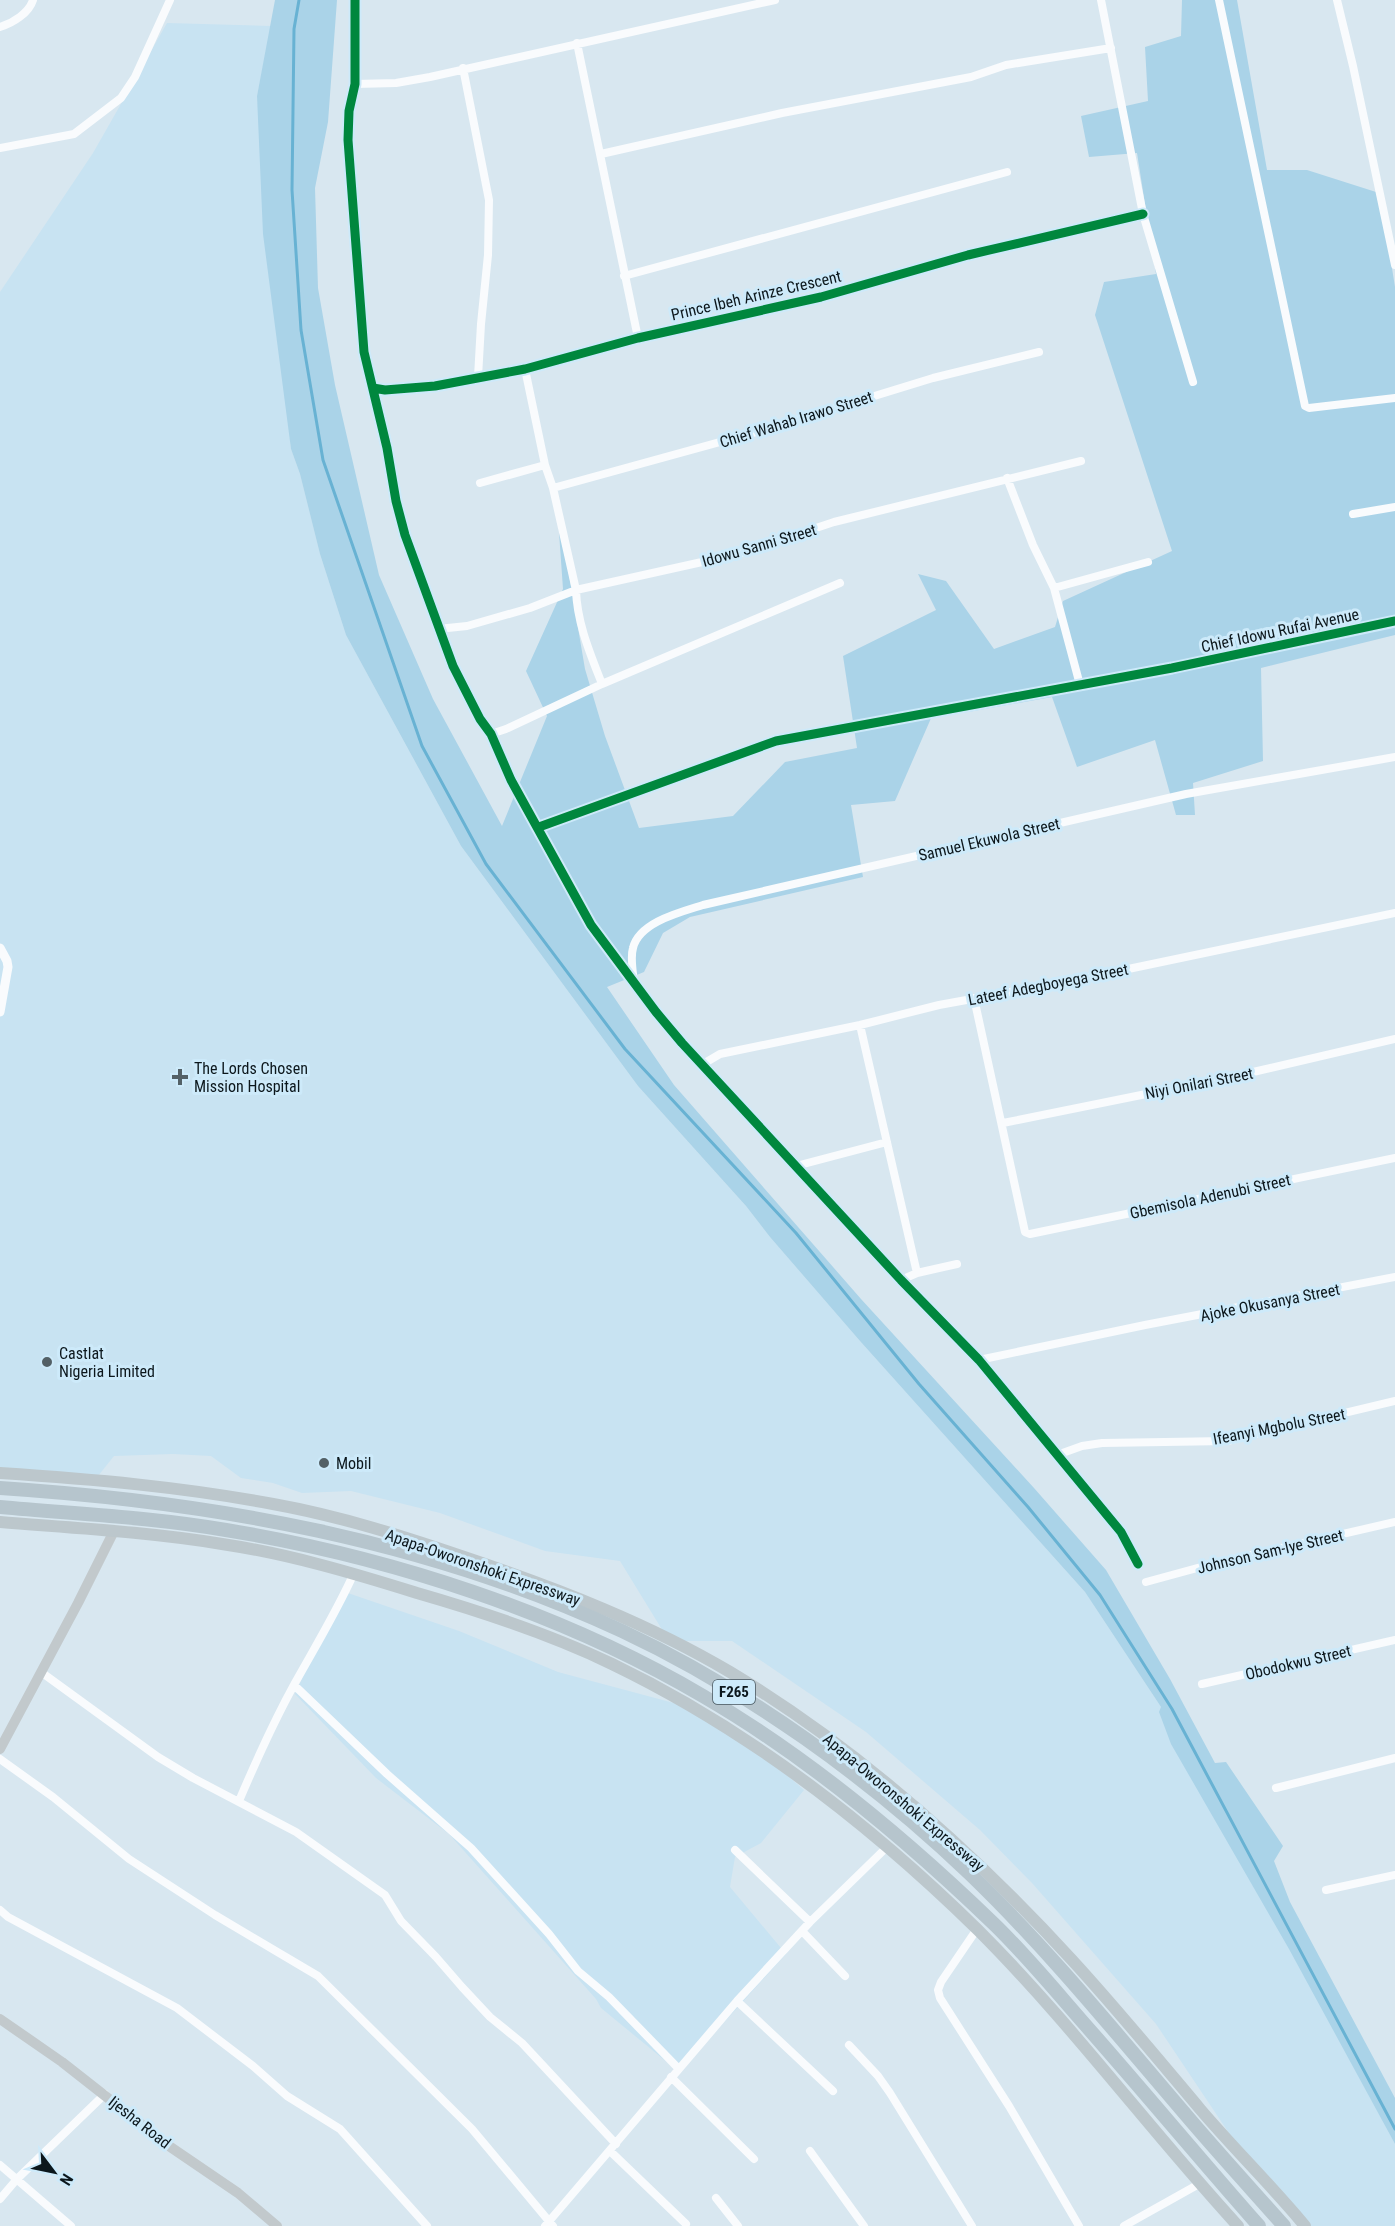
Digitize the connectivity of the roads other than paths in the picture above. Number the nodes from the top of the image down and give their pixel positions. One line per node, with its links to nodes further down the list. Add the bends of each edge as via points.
1 (33, 0): 8 (street, via 25,13)
2 (170, 0): 13 (street, via 135,77 121,98 74,134)
3 (355, 0): 12 (street)
4 (775, 0): 9 (street)
5 (1101, 0): 10 (street)
6 (1219, 0): 25 (street, via 1305,406)
7 (1337, 0): 17 (street)
8 (0, 27)
9 (577, 43): 11 (street); 14 (street)
10 (1111, 48): 14 (street, via 1006,65 971,77 782,113); 16 (street)
11 (463, 68): 12 (street, via 396,83); 22 (street, via 489,200)
12 (355, 84): 24 (street, via 348,140 364,352)
13 (0, 148)
14 (601, 154): 18 (street)
15 (1007, 172): 18 (street)
16 (1143, 214): 19 (street, Prince Ibeh Arinze Crescent, via 968,255 821,297); 23 (street)
17 (1395, 265)
18 (624, 276): 19 (street)
19 (638, 338): 21 (street, Prince Ibeh Arinze Crescent)
20 (1039, 352): 30 (street, Chief Wahab Irawo Street, via 933,378)
21 (525, 369): 22 (street, Prince Ibeh Arinze Crescent); 27 (street)
22 (478, 377): 24 (street, Prince Ibeh Arinze Crescent, via 435,386)
23 (1193, 382)
24 (373, 388): 38 (street, via 405,535)
25 (1395, 398)
26 (1081, 461): 28 (street, Idowu Sanni Street)
27 (544, 465): 29 (street); 30 (street)
28 (1007, 478): 35 (street); 36 (street, Idowu Sanni Street, via 834,522 738,554)
29 (480, 483)
30 (553, 488): 36 (street)
31 (1395, 507): 32 (street)
32 (1353, 514)
33 (1148, 562): 35 (street)
34 (840, 583): 39 (street)
35 (1054, 588): 40 (street)
36 (576, 590): 38 (street, Idowu Sanni Street, via 511,614); 39 (street, via 583,636)
37 (1395, 621): 40 (street, Chief Idowu Rufai Avenue)
38 (438, 629): 41 (street)
39 (602, 684): 41 (street)
40 (1080, 685): 43 (street, Chief Idowu Rufai Avenue, via 776,741)
41 (490, 734): 43 (street)
42 (1395, 757): 46 (street, Samuel Ekuwola Street, via 1186,794 703,905 669,916 638,938 633,948)
43 (538, 827): 46 (street, via 591,925)
44 (1395, 913): 47 (street, Lateef Adegboyega Street)
45 (0, 948): 48 (street, via 8,967)
46 (634, 983): 51 (street)
47 (974, 998): 49 (street, Lateef Adegboyega Street); 52 (street)
48 (0, 1012)
49 (860, 1025): 51 (street, Lateef Adegboyega Street, via 720,1054); 53 (street)
50 (1395, 1039): 52 (street, Niyi Onilari Street)
51 (704, 1064): 55 (street)
52 (1003, 1123): 54 (street, Gbemisola Adenubi Street, via 1025,1232 1030,1234)
53 (887, 1142): 55 (street); 57 (street)
54 (1395, 1158)
55 (796, 1166): 59 (street)
56 (957, 1264): 57 (street)
57 (917, 1273): 59 (street)
58 (1395, 1277): 60 (street, Ajoke Okusanya Street)
59 (901, 1280): 60 (street)
60 (980, 1360): 62 (street)
61 (1395, 1401): 62 (street, Ifeanyi Mgbolu Street, via 1227,1441 1102,1443)
62 (1057, 1455): 72 (street, via 1120,1532)
63 (0, 1473): 64 (main road, Apapa-Oworonshoki Expressway)
64 (68, 1477): 66 (highway); 76 (main road, Apapa-Oworonshoki Expressway, via 276,1504 354,1523 429,1545)
65 (0, 1488): 66 (highway, Apapa-Oworonshoki Expressway / F265)
66 (67, 1492): 76 (highway, Apapa-Oworonshoki Expressway / F265, via 232,1512 302,1526)
67 (0, 1508): 71 (highway, Apapa-Oworonshoki Expressway / F265, via 169,1521)
68 (0, 1522): 70 (main road)
69 (1395, 1522): 75 (street, Johnson Sam-Iye Street)
70 (114, 1531): 73 (main road, via 223,1544); 78 (main road)
71 (340, 1553): 73 (highway); 122 (highway, Apapa-Oworonshoki Expressway / F265, via 436,1580 614,1648 706,1697 790,1752 909,1846 997,1927)
72 (1138, 1564)
73 (335, 1568): 74 (main road)
74 (354, 1573): 80 (street); 86 (main road, via 465,1606 618,1666 729,1727)
75 (1146, 1582)
76 (559, 1597): 123 (highway, Apapa-Oworonshoki Expressway / F265, via 738,1694 835,1761 921,1831 968,1872 1067,1975); 124 (main road, Apapa-Oworonshoki Expressway, via 646,1629 730,1672 819,1731 939,1828 1071,1959)
77 (1395, 1640): 79 (street, Obodokwu Street)
78 (41, 1672): 81 (main road); 85 (street, via 158,1756)
79 (1202, 1684)
80 (294, 1685): 85 (street); 98 (street, via 471,1848 578,1971)
81 (2, 1742)
82 (1395, 1758): 84 (street)
83 (0, 1759): 112 (street, via 129,1859 318,1976 472,2129)
84 (1276, 1788)
85 (239, 1801): 102 (street, via 296,1832 385,1894 401,1921)
86 (887, 1847): 91 (street); 92 (main road)
87 (735, 1850): 91 (street)
88 (1395, 1875): 89 (street)
89 (1326, 1890)
90 (0, 1910): 115 (street, via 177,2008 286,2096 340,2129)
91 (810, 1922): 93 (street)
92 (977, 1929): 108 (main road, via 1051,2008); 119 (street, via 941,1982 940,1998 1004,2097)
93 (802, 1931): 94 (street); 95 (street)
94 (845, 1976)
95 (737, 2001): 98 (street); 100 (street)
96 (0, 2019): 101 (main road, Ijesha Road)
97 (849, 2045): 118 (street, via 890,2093)
98 (678, 2068): 99 (street)
99 (671, 2077): 102 (street); 105 (street)
100 (833, 2091)
101 (105, 2094): 107 (street); 114 (main road, Ijesha Road)
102 (616, 2144): 103 (street)
103 (610, 2151): 111 (street); 112 (street)
104 (810, 2151): 117 (street)
105 (754, 2159)
106 (0, 2165): 107 (street)
107 (17, 2179): 110 (street); 113 (street)
108 (1199, 2184): 120 (street); 121 (main road)
109 (716, 2198): 116 (street)
110 (0, 2199)
111 (686, 2224)
112 (549, 2225)
113 (70, 2226)
114 (278, 2226)
115 (427, 2226)
116 (738, 2226)
117 (864, 2226)
118 (972, 2226)
119 (1079, 2226)
120 (1124, 2226)
121 (1238, 2226)
122 (1259, 2226)
123 (1284, 2226)
124 (1305, 2226)

